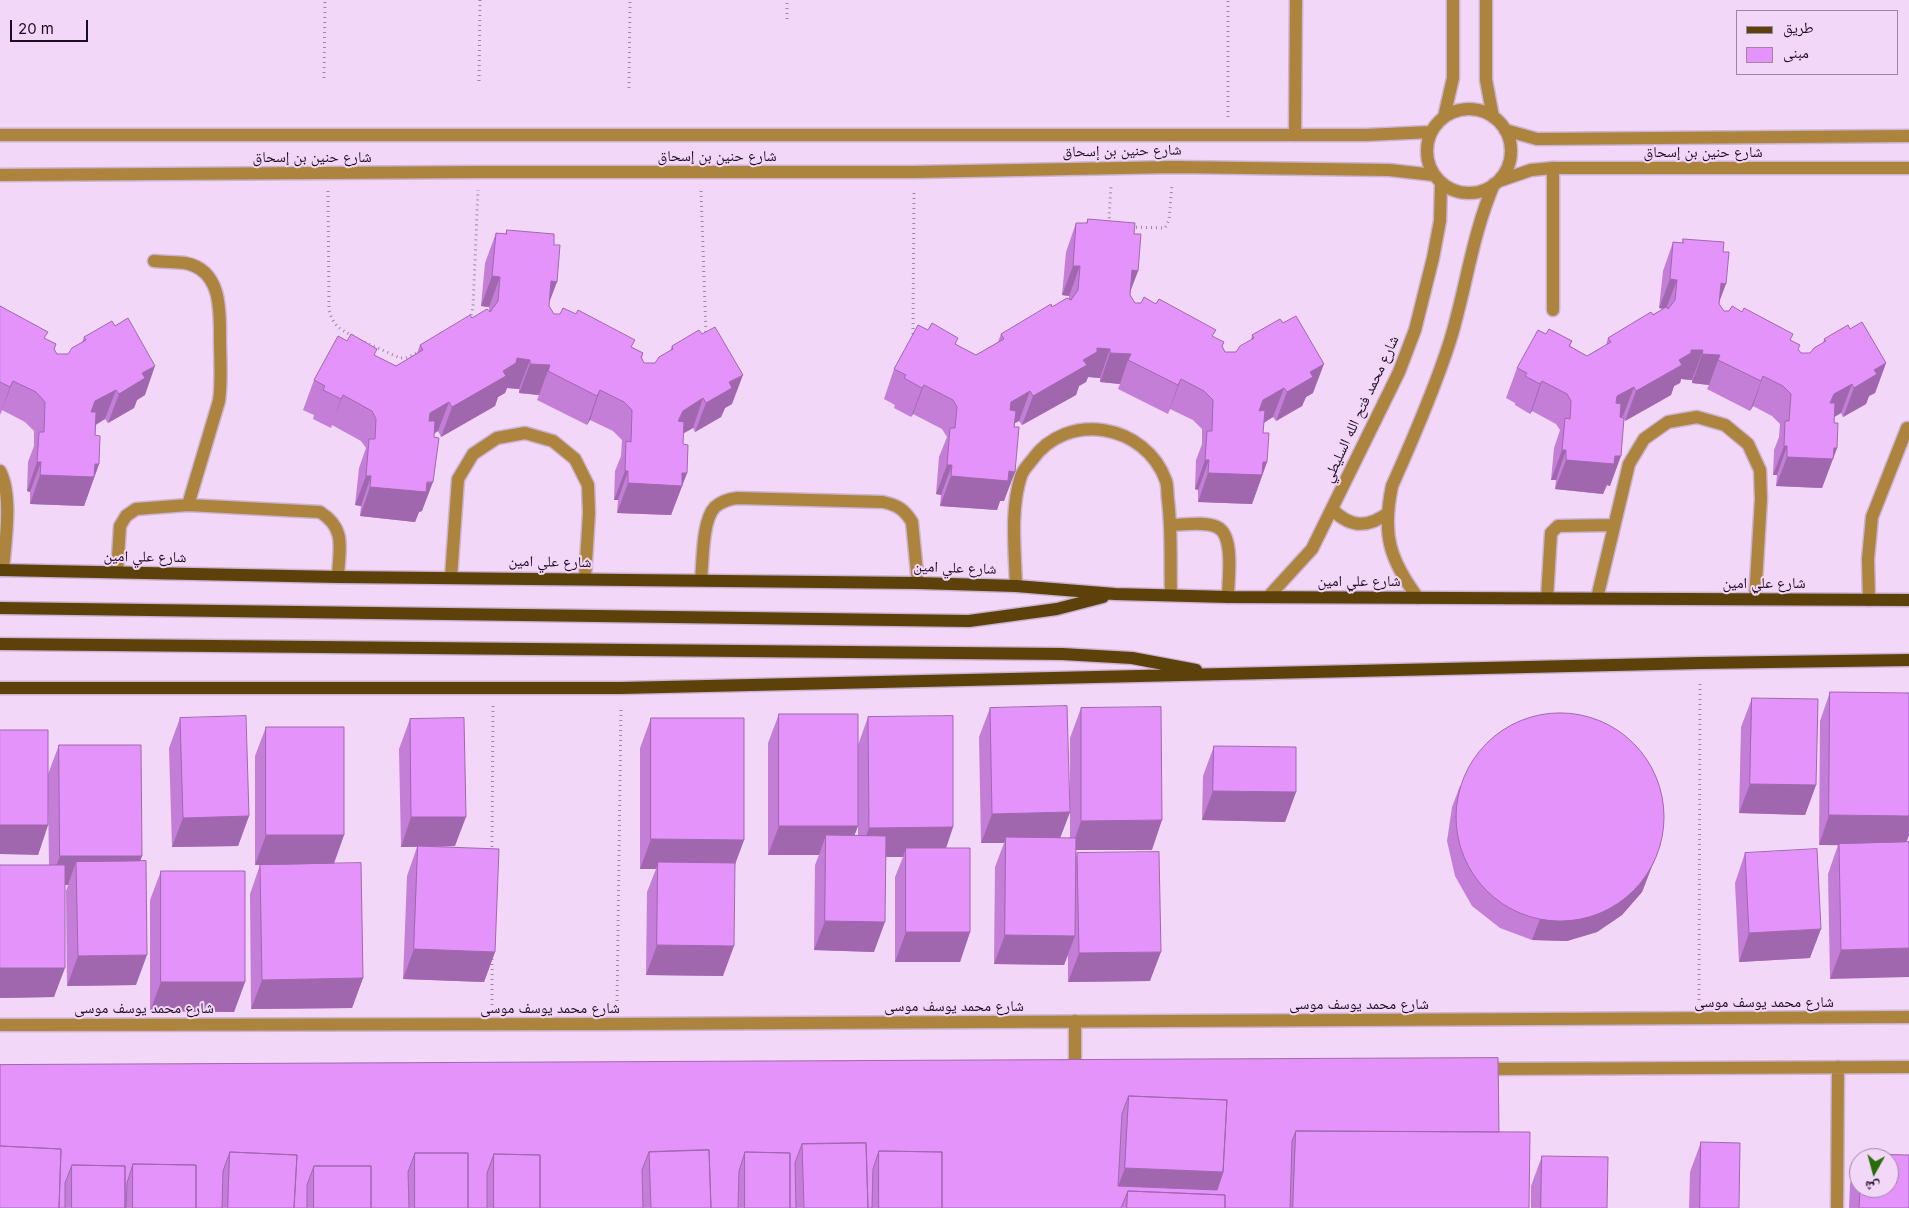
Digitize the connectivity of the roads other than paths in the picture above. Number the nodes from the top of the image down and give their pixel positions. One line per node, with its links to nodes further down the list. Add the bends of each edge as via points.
1 (1296, 0): 9 (street)
2 (1453, 0): 4 (street, via 1453,78)
3 (1486, 0): 5 (street, via 1486,80)
4 (1444, 117): 5 (street, via 1460,110 1477,110); 7 (street)
5 (1493, 117): 6 (street)
6 (1505, 130): 10 (street, شارع حنين بن إسحاق, via 1537,139); 15 (street, via 1511,156 1507,169)
7 (1431, 132): 9 (street, شارع حنين بن إسحاق); 14 (street, via 1427,146 1428,161)
8 (0, 135): 9 (street, شارع حنين بن إسحاق)
9 (1295, 135)
10 (1909, 136)
11 (1553, 168): 12 (street, شارع حنين بن إسحاق); 15 (street, شارع حنين بن إسحاق, via 1520,173); 17 (street)
12 (1909, 168)
13 (0, 175): 14 (street, شارع حنين بن إسحاق, via 914,172 1174,167 1374,170)
14 (1438, 179): 15 (street, via 1454,190 1468,193 1482,191); 21 (street, شارع محمد فتح الله السليطي, via 1441,202 1437,240 1415,330 1399,372)
15 (1496, 183): 22 (street, via 1474,240 1450,340 1428,404 1392,486)
16 (154, 261): 20 (street, via 197,268 214,285 219,304 220,394)
17 (1554, 310)
18 (1907, 428): 41 (street, via 1872,517 1868,559)
19 (0, 471): 25 (street, via 7,507)
20 (188, 505): 26 (street, via 136,509 126,516 120,526); 27 (street, via 320,512 331,519 338,530)
21 (1332, 510): 22 (street, via 1346,521 1364,524); 36 (street, شارع محمد فتح الله السليطي, via 1312,549)
22 (1388, 513): 37 (street, via 1390,546 1395,562)
23 (1170, 525): 32 (street, via 1166,482 1151,455 1126,436 1096,428 1066,433 1039,449 1021,474 1015,504); 34 (street); 35 (street, via 1209,525 1224,532 1229,548)
24 (1614, 525): 38 (street, via 1558,526 1553,529); 39 (street); 40 (street, via 1629,464 1644,439 1668,422 1697,417 1725,425 1748,444 1760,470)
25 (1, 570): 26 (main road, شارع علي امين)
26 (117, 572): 27 (main road, شارع علي امين)
27 (338, 577): 28 (main road, شارع علي امين)
28 (451, 577): 29 (main road, شارع علي امين); 29 (street, via 458,478 473,454 497,438 525,433 553,441 575,459 588,484)
29 (585, 578): 30 (main road, شارع علي امين)
30 (701, 580): 31 (main road, شارع علي امين); 31 (street, via 708,517 725,500 737,498 897,505 912,522)
31 (918, 583): 32 (main road, شارع علي امين)
32 (1016, 586): 33 (main road, شارع علي امين)
33 (1115, 594): 34 (main road, شارع علي امين); 43 (main road, via 1058,609 969,621)
34 (1171, 595): 35 (main road, شارع علي امين)
35 (1228, 597): 36 (main road, شارع علي امين)
36 (1268, 597): 37 (main road, شارع علي امين)
37 (1418, 598): 38 (main road, شارع علي امين)
38 (1547, 598): 39 (main road, شارع علي امين)
39 (1597, 598): 40 (main road, شارع علي امين)
40 (1755, 599): 41 (main road, شارع علي امين)
41 (1870, 600): 42 (main road, شارع علي امين)
42 (1909, 600)
43 (0, 608)
44 (0, 644): 46 (main road, via 1062,654 1132,658)
45 (1909, 660): 46 (main road)
46 (1222, 674): 47 (main road, via 621,688)
47 (0, 688)
48 (1909, 1017): 49 (street, شارع محمد يوسف موسى)
49 (1075, 1022): 50 (street, شارع محمد يوسف موسى); 54 (street)
50 (0, 1025)
51 (1838, 1067): 52 (street); 53 (street, via 1494,1074); 55 (street)
52 (1909, 1067)
53 (1474, 1069)
54 (1076, 1091)
55 (1837, 1208)

